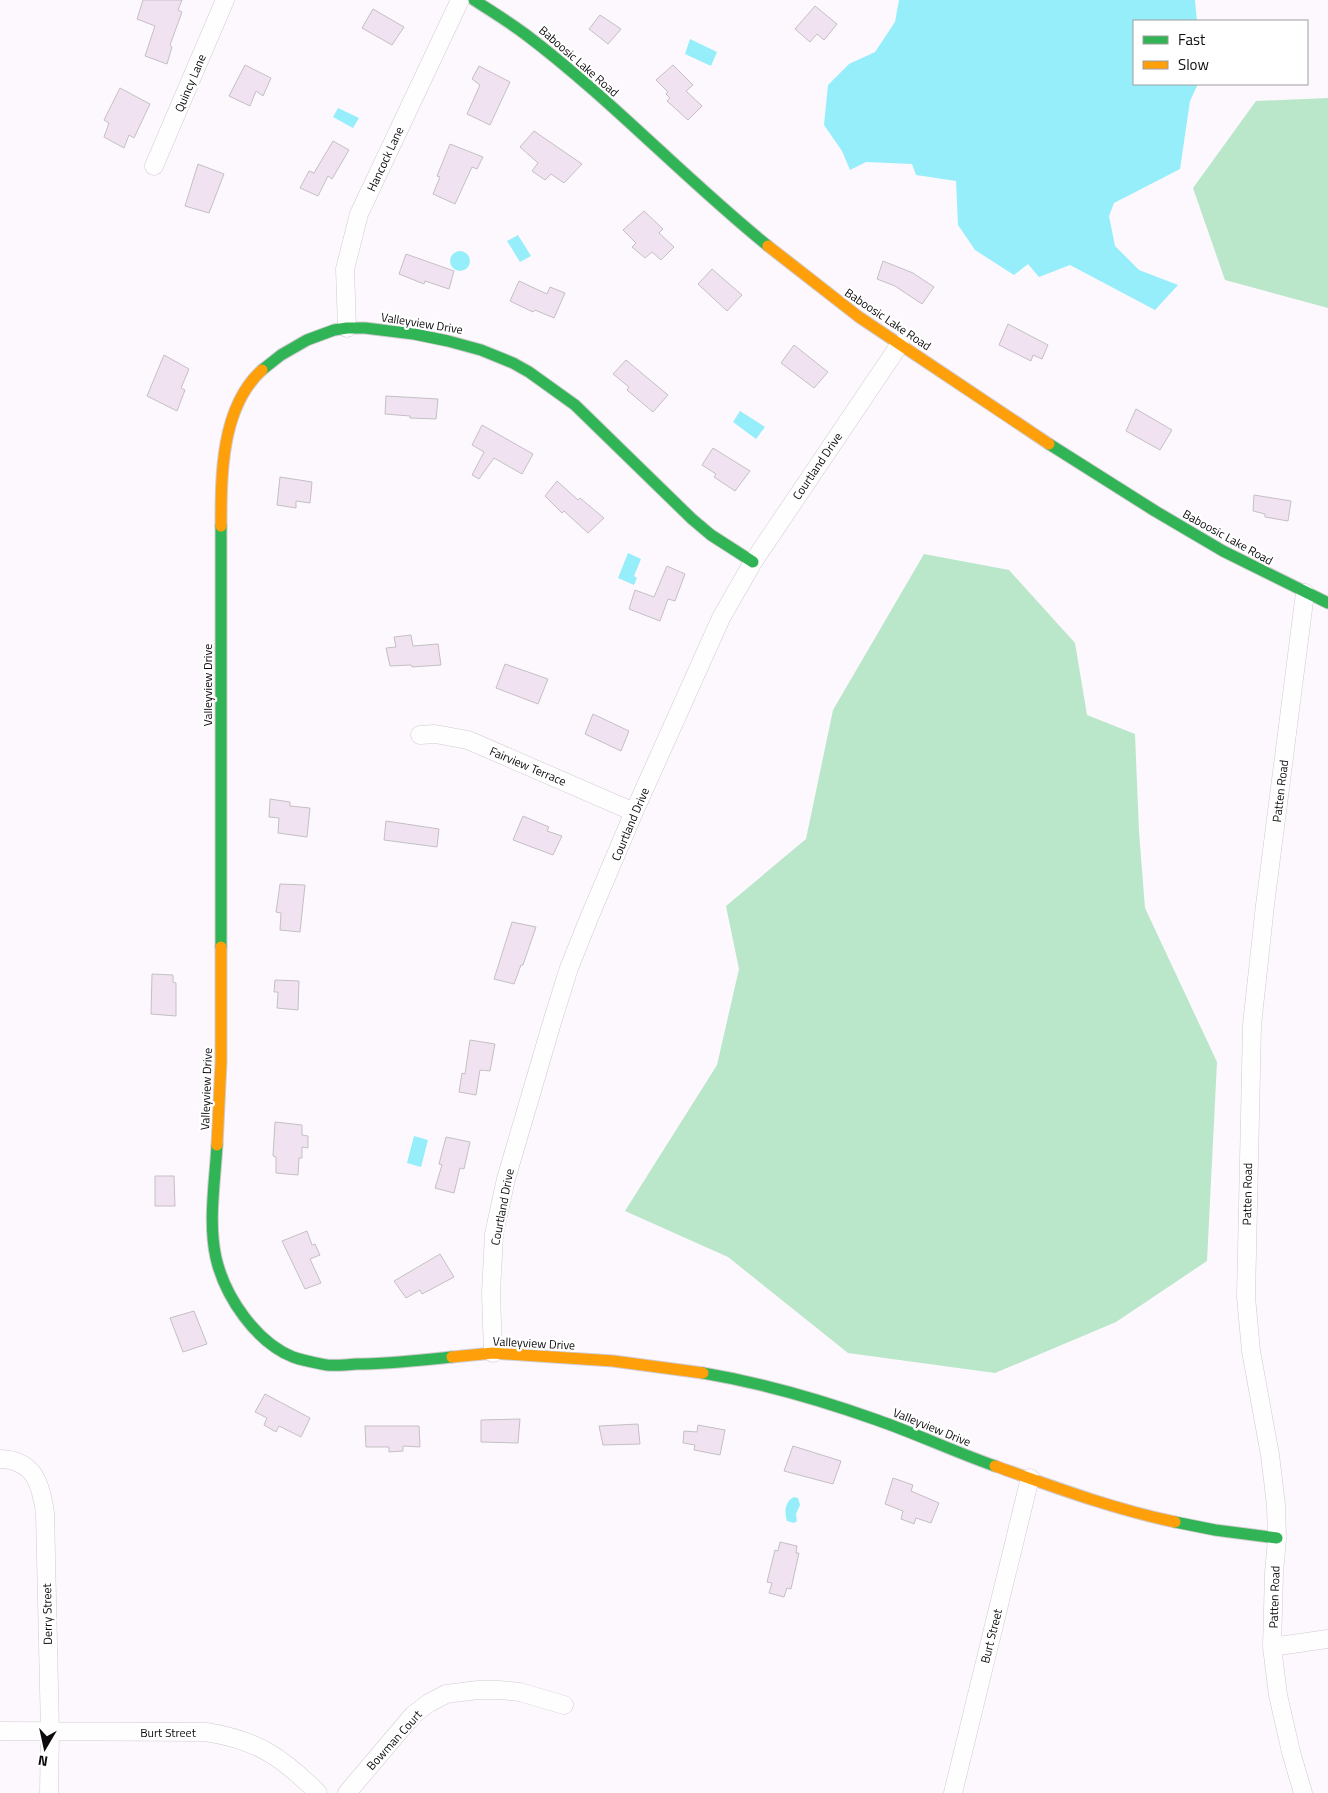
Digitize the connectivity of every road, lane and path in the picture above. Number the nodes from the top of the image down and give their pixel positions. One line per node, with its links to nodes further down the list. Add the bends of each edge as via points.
1 (225, 0): 4 (street, Quincy Lane)
2 (460, 0): 5 (street, Hancock Lane, via 359,214 345,270)
3 (474, 0): 6 (street, Baboosic Lake Road, via 524,33 570,70 757,238)
4 (154, 166)
5 (347, 328): 7 (street, Valleyview Drive, via 416,334 467,344 529,372 575,405 710,535); 12 (street, Valleyview Drive, via 316,336 290,350 265,366 250,383 238,403 227,439 220,480 221,1062 213,1238 222,1276 249,1325 294,1356 328,1365 384,1364)
6 (900, 344): 7 (street, Courtland Drive); 8 (street, Baboosic Lake Road, via 1155,511)
7 (753, 562): 11 (street, Courtland Drive, via 721,618)
8 (1305, 593): 9 (street, Baboosic Lake Road); 15 (street, Patten Road, via 1265,905 1252,1025 1250,1080 1246,1297 1251,1351 1270,1455)
9 (1328, 604)
10 (420, 736): 11 (street, Fairview Terrace, via 435,734 468,740)
11 (634, 812): 12 (street, Courtland Drive, via 569,968 506,1179 494,1234 491,1293)
12 (493, 1353): 14 (street, Valleyview Drive, via 666,1367 773,1388 877,1420)
13 (0, 1459): 20 (street, Derry Street, via 18,1462 29,1469 41,1489 45,1513)
14 (1030, 1478): 15 (street, Valleyview Drive, via 1141,1515); 24 (street, Burt Street)
15 (1277, 1538): 17 (street, Patten Road)
16 (1328, 1639): 17 (street)
17 (1272, 1647): 25 (street, Patten Road, via 1290,1752)
18 (564, 1705): 23 (street, Bowman Court, via 520,1692 500,1690 446,1694 413,1715)
19 (0, 1731): 20 (street, Burt Street)
20 (50, 1731): 21 (street, Derry Street); 22 (street, Burt Street, via 206,1732 230,1736 250,1742 275,1757 296,1771)
21 (50, 1793)
22 (318, 1793)
23 (347, 1793)
24 (953, 1793)
25 (1303, 1793)

